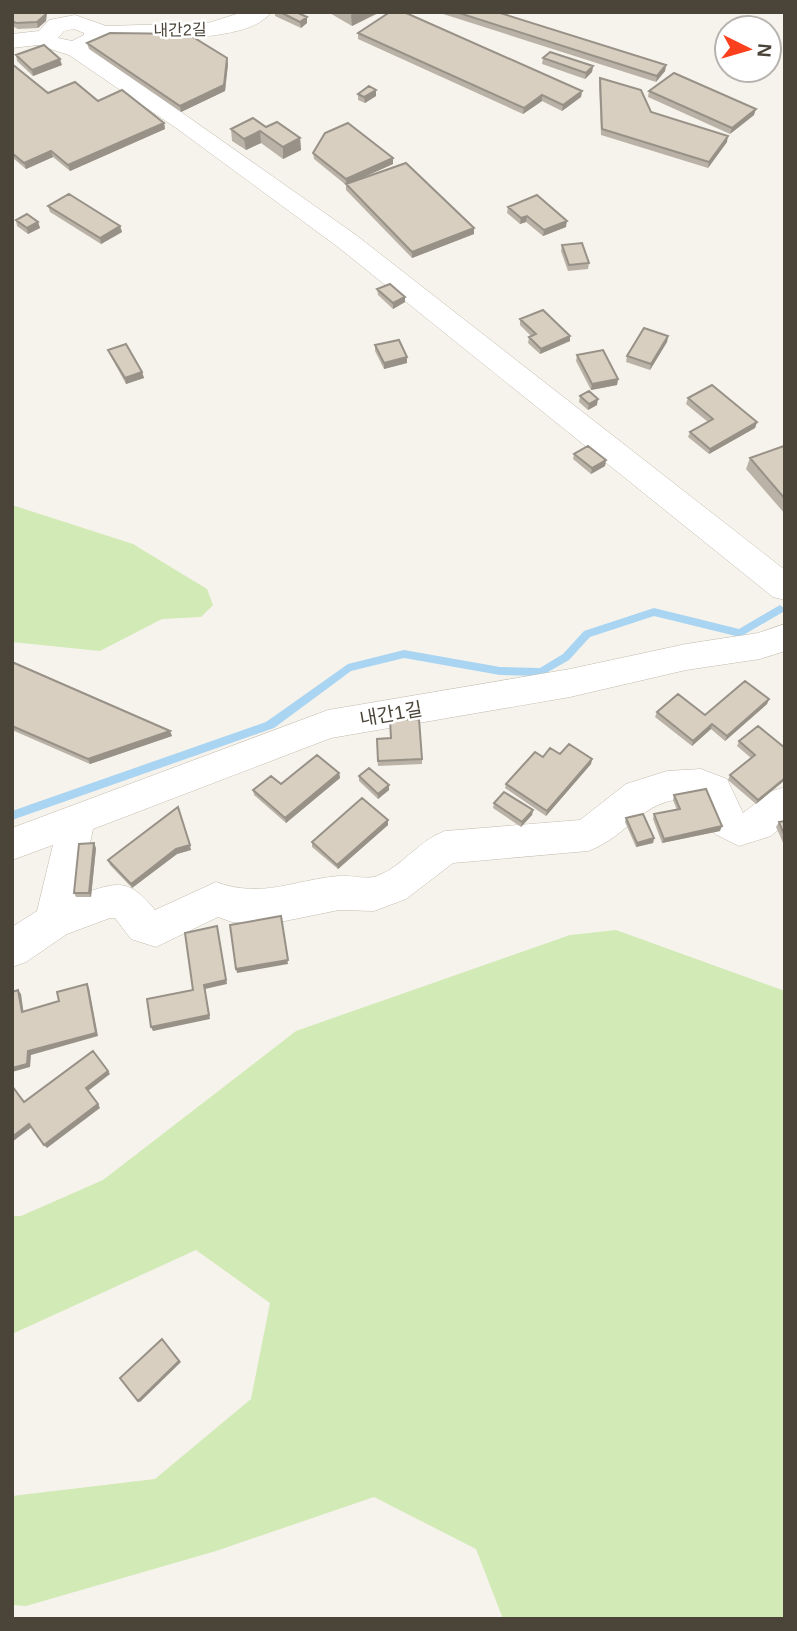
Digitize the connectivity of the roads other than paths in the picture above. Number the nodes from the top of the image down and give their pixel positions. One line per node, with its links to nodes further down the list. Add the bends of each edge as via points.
1 (260, 12): 2 (lane, 내간2길, via 244,23 200,33)
2 (74, 29): 3 (lane, via 56,46 46,37); 4 (lane, via 188,125 347,241)
3 (12, 41)
4 (785, 588)
5 (785, 637): 7 (lane, 내간1길, via 760,646 570,683 328,724)
6 (785, 802): 9 (lane, via 758,825 739,830 728,824 714,790 701,785 667,786 639,795 588,835 445,847 393,887 374,894 339,893 265,908 216,899 156,929 145,927 125,902 110,901)
7 (77, 820): 8 (lane, 내간1길); 9 (lane)
8 (12, 844)
9 (54, 921): 10 (lane)
10 (12, 949)

